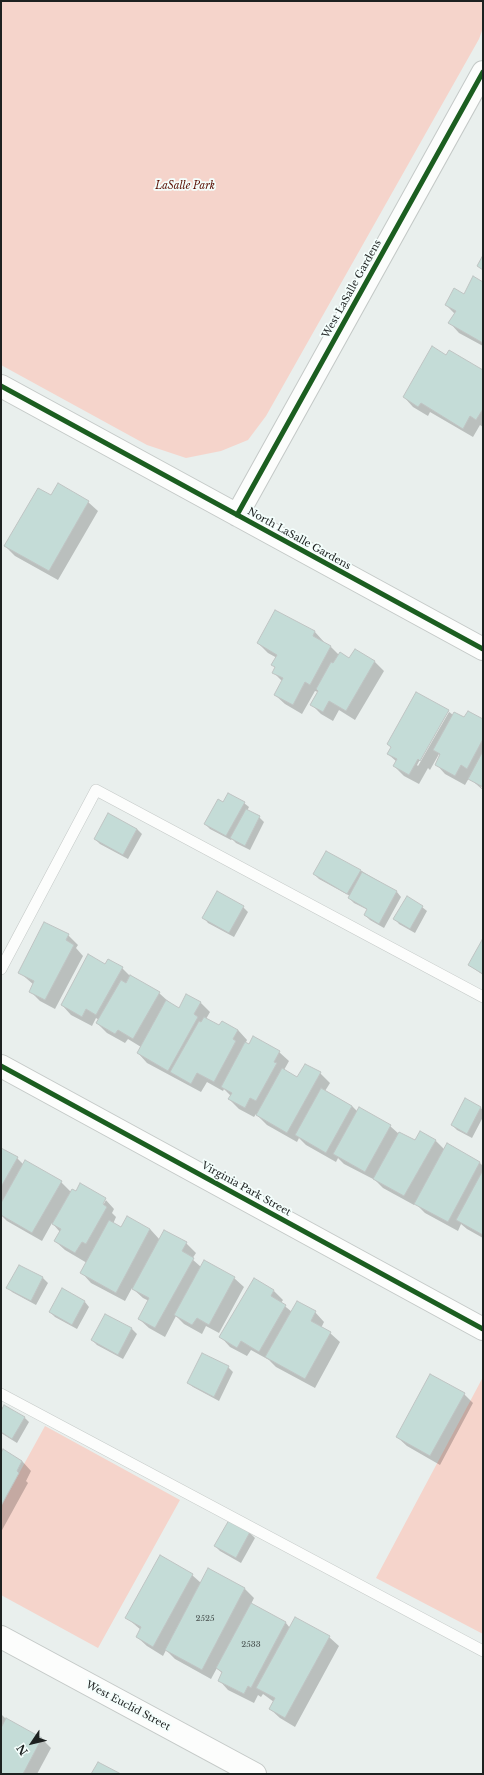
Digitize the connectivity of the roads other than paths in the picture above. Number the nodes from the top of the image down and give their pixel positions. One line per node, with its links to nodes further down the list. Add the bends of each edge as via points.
1 (483, 72): 3 (street, West LaSalle Gardens)
2 (1, 386): 3 (street, North LaSalle Gardens)
3 (237, 515): 4 (street, North LaSalle Gardens)
4 (483, 649)
5 (1, 969): 6 (lane, via 96,790)
6 (483, 996)
7 (1, 1066): 8 (street, Virginia Park Street)
8 (483, 1329)
9 (1, 1394): 11 (lane)
10 (1, 1637): 12 (street, West Euclid Street)
11 (483, 1651)
12 (255, 1774)

